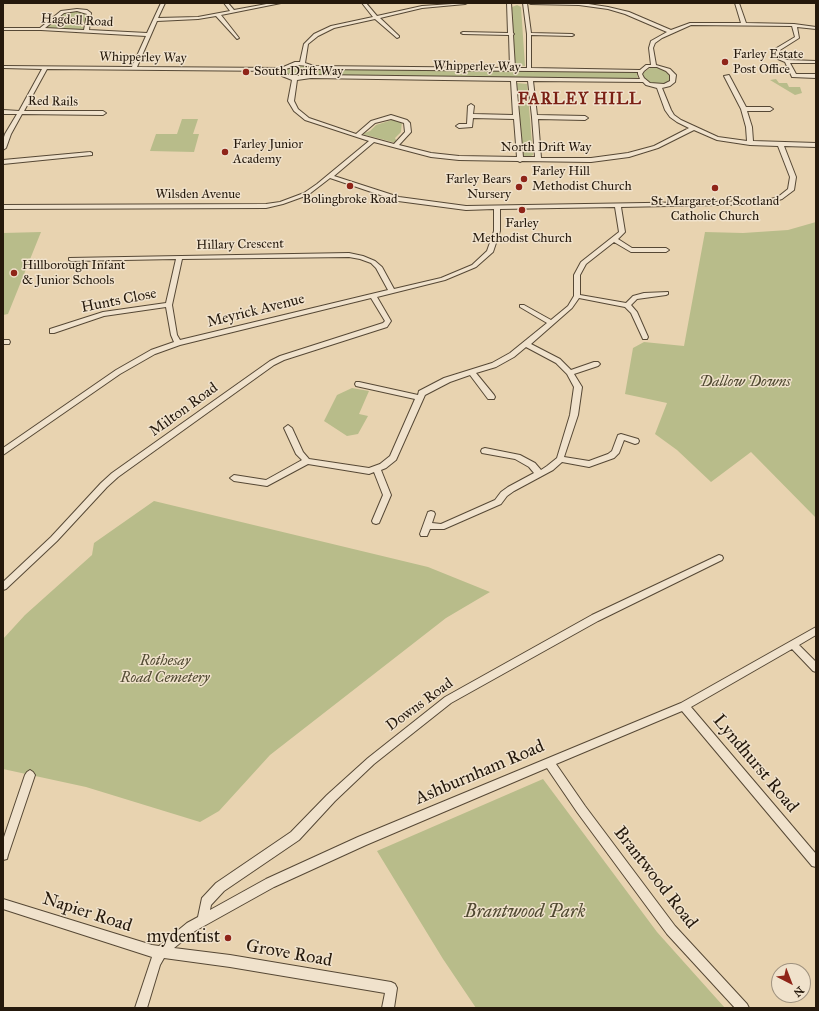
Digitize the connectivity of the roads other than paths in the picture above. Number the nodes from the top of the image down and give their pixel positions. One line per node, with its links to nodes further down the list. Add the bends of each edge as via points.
1 (82, 3): 12 (street)
2 (163, 3): 16 (street)
3 (226, 3): 13 (street)
4 (279, 3): 13 (street)
5 (364, 3): 15 (street)
6 (465, 3): 15 (street, via 422,7)
7 (510, 3): 25 (street)
8 (525, 3): 26 (street)
9 (531, 3): 11 (street)
10 (737, 3): 17 (street)
11 (589, 4): 23 (street, via 627,13)
12 (77, 10): 21 (street, via 63,12); 22 (street, via 89,14)
13 (233, 12): 14 (street)
14 (218, 15): 16 (street); 30 (street)
15 (376, 17): 29 (street); 33 (street, via 340,25 316,35 306,44)
16 (156, 20): 27 (street)
17 (744, 24): 18 (street); 23 (street, via 692,24)
18 (794, 25): 19 (street); 31 (street, via 797,37 777,50 780,59)
19 (816, 28)
20 (3, 29): 21 (street, Hagdell Road)
21 (40, 29): 22 (street, Hagdell Road)
22 (85, 32): 27 (street, Hagdell Road)
23 (671, 32): 34 (street, via 651,44)
24 (463, 33): 25 (street)
25 (512, 34): 40 (street)
26 (529, 34): 28 (street); 41 (street)
27 (149, 35): 38 (street)
28 (572, 35)
29 (397, 36)
30 (237, 38)
31 (787, 61): 32 (street); 45 (street, via 794,76)
32 (816, 62)
33 (302, 63): 35 (street, Whipperley Way); 39 (street, via 292,64)
34 (654, 66): 42 (street, via 648,66); 50 (street, via 668,70 673,76 670,83)
35 (313, 67): 40 (street, Whipperley Way); 43 (street, via 315,71)
36 (3, 68): 37 (street, Whipperley Way)
37 (45, 68): 38 (street, Whipperley Way); 55 (street)
38 (134, 69): 39 (street, Whipperley Way)
39 (283, 70): 46 (street, via 284,75)
40 (513, 70): 41 (street, Whipperley Way)
41 (529, 70): 42 (street, Whipperley Way)
42 (640, 71): 49 (street)
43 (311, 76): 46 (street, Whipperley Way); 47 (street, Whipperley Way)
44 (727, 76): 52 (street)
45 (816, 76)
46 (295, 78): 63 (street, North Drift Way, via 291,101 300,114 327,127)
47 (513, 79): 48 (street, Whipperley Way); 58 (street)
48 (530, 79): 49 (street, Whipperley Way); 59 (street)
49 (643, 81): 50 (street, Whipperley Way)
50 (659, 86): 62 (street, via 672,116)
51 (471, 106): 57 (street)
52 (744, 109): 53 (street); 65 (street)
53 (770, 109)
54 (3, 112): 55 (street, Red Rails)
55 (19, 113): 56 (street, Red Rails); 69 (street)
56 (103, 114)
57 (470, 116): 58 (street); 61 (street, via 470,126)
58 (517, 116): 71 (street)
59 (535, 117): 60 (street); 72 (street)
60 (585, 118)
61 (459, 126)
62 (693, 128): 65 (street, via 717,138); 72 (street, North Drift Way, via 656,147 629,155 591,160)
63 (357, 136): 64 (street, North Drift Way); 68 (street, via 373,122 391,117 407,123 408,132)
64 (373, 140): 68 (street, North Drift Way); 74 (street, Wilsden Avenue)
65 (750, 143): 66 (street)
66 (781, 145): 67 (street); 75 (street, via 794,177 791,190 780,198 764,203)
67 (816, 145)
68 (395, 146): 71 (street, North Drift Way, via 431,155)
69 (3, 148)
70 (90, 154): 73 (street)
71 (520, 160): 72 (street, North Drift Way)
72 (538, 160)
73 (3, 162)
74 (329, 176): 76 (street, Wilsden Avenue, via 300,196 266,206); 77 (street, via 405,200 454,207)
75 (618, 206): 77 (street); 78 (street, via 622,232)
76 (3, 207)
77 (497, 207): 82 (street, Meyrick Avenue, via 497,231 490,252 484,259 462,272 443,279)
78 (614, 240): 79 (street, via 631,250); 85 (street, via 583,263 577,275)
79 (666, 250)
80 (179, 258): 81 (street, Hillary Crescent); 82 (street, Hillary Crescent, via 349,255 361,257 379,267); 86 (street)
81 (71, 259)
82 (392, 291): 84 (street, Meyrick Avenue)
83 (666, 293): 87 (street, via 635,297)
84 (373, 296): 92 (street, Meyrick Avenue); 114 (street, Milton Road, via 388,321 385,325 282,358 272,364 115,475 54,539)
85 (577, 296): 87 (street); 89 (street, via 570,307)
86 (169, 305): 90 (street, Hunts Close, via 103,314); 92 (street, via 174,335)
87 (626, 305): 91 (street, via 634,312)
88 (522, 306): 89 (street)
89 (552, 324): 93 (street)
90 (52, 332)
91 (645, 337)
92 (178, 343): 103 (street, Meyrick Avenue, via 136,360)
93 (526, 344): 95 (street, via 494,365); 96 (street, via 558,361)
94 (596, 364): 96 (street)
95 (471, 372): 98 (street); 99 (street, via 429,388)
96 (570, 374): 104 (street, via 579,392)
97 (359, 384): 99 (street)
98 (492, 397)
99 (420, 398): 106 (street, via 393,458)
100 (288, 428): 105 (street, via 300,454)
101 (635, 441): 104 (street, via 621,437 615,453 588,464)
102 (485, 451): 107 (street, via 517,457 532,465)
103 (3, 452)
104 (560, 458): 107 (street, via 556,464)
105 (307, 461): 106 (street, via 360,471); 108 (street, via 267,483)
106 (377, 469): 110 (street, via 387,495)
107 (540, 474): 111 (street, via 511,489 498,502 440,527)
108 (234, 478)
109 (431, 514): 111 (street)
110 (376, 521)
111 (427, 526): 112 (street)
112 (424, 534)
113 (720, 558): 124 (street, Downs Road, via 595,618 448,700 371,761 294,836 220,888 206,902)
114 (3, 587)
115 (816, 631): 116 (street, Ashburnham Road)
116 (793, 645): 117 (street); 118 (street, Ashburnham Road)
117 (816, 668)
118 (684, 706): 119 (street, Ashburnham Road); 122 (street, Lyndhurst Road)
119 (549, 762): 124 (street, Ashburnham Road, via 270,883); 128 (street, Brantwood Road, via 580,809 671,930)
120 (30, 775): 121 (street)
121 (3, 855)
122 (816, 862)
123 (3, 904): 125 (street, Napier Road)
124 (203, 920): 125 (street, Ashburnham Road)
125 (161, 952): 126 (street); 127 (street, Grove Road, via 391,988)
126 (141, 1008)
127 (388, 1008)
128 (743, 1008)

